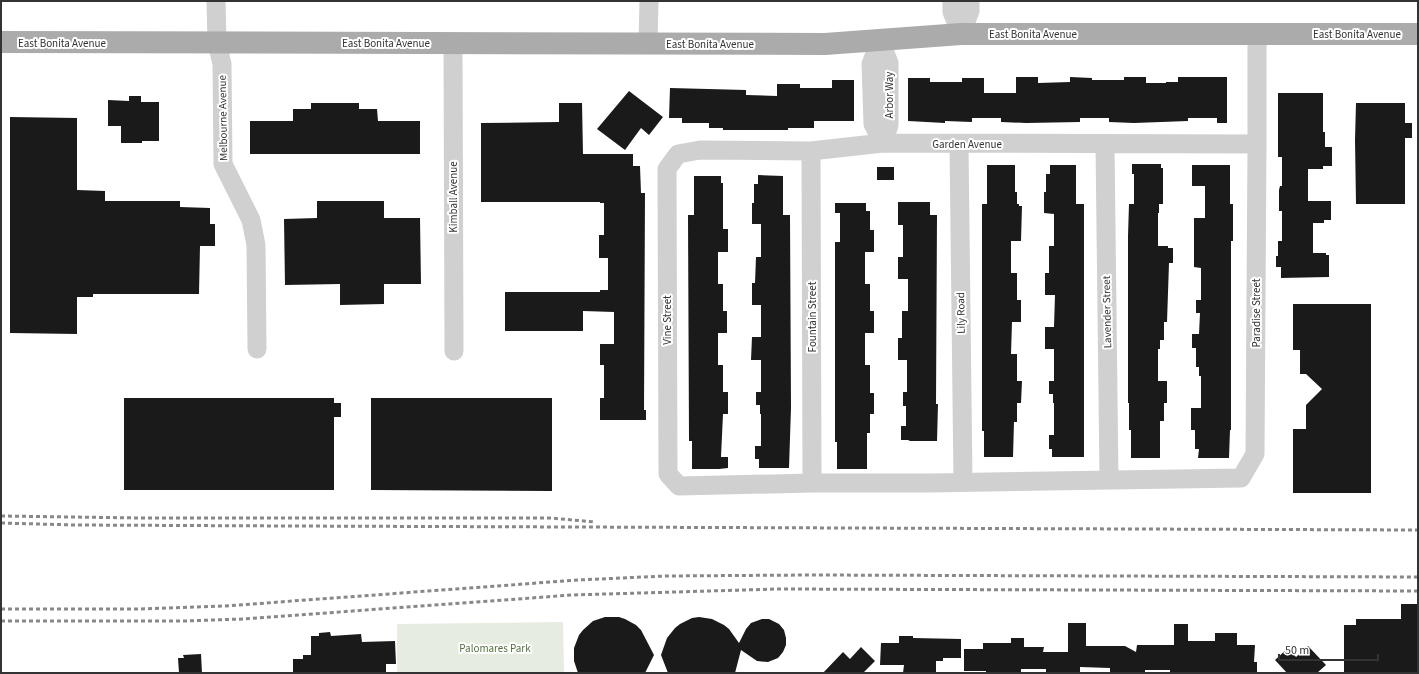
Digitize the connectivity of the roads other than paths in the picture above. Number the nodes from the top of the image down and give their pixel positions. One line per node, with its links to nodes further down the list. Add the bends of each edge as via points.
1 (216, 1): 10 (street, Melbourne Avenue)
2 (649, 1): 12 (street)
3 (952, 1): 5 (street, via 952,12)
4 (970, 1): 5 (street, via 970,11)
5 (961, 34): 6 (main road, East Bonita Avenue); 8 (main road, East Bonita Avenue)
6 (1257, 34): 7 (main road, East Bonita Avenue); 16 (street, Paradise Street)
7 (1418, 34)
8 (880, 40): 12 (main road, East Bonita Avenue, via 825,44); 13 (street, Arbor Way, via 889,63 889,125)
9 (1, 42): 10 (main road, East Bonita Avenue)
10 (217, 43): 11 (main road, East Bonita Avenue); 19 (street, Melbourne Avenue, via 222,64 223,164 251,220 256,245)
11 (453, 43): 12 (main road, East Bonita Avenue); 20 (street, Kimball Avenue)
12 (648, 43)
13 (883, 144): 14 (street, Garden Avenue); 17 (street, Garden Avenue)
14 (959, 144): 15 (street, Garden Avenue); 22 (street, Lily Road)
15 (1105, 144): 16 (street, Garden Avenue); 21 (street, Lavender Street)
16 (1257, 144): 21 (street, Paradise Street, via 1255,454 1241,478)
17 (811, 151): 18 (street, Garden Avenue, via 700,150); 23 (street, Fountain Street)
18 (678, 154): 23 (street, Vine Street, via 667,169 668,474 679,486)
19 (257, 349)
20 (454, 351)
21 (1109, 480): 22 (street)
22 (963, 482): 23 (street)
23 (812, 483)

